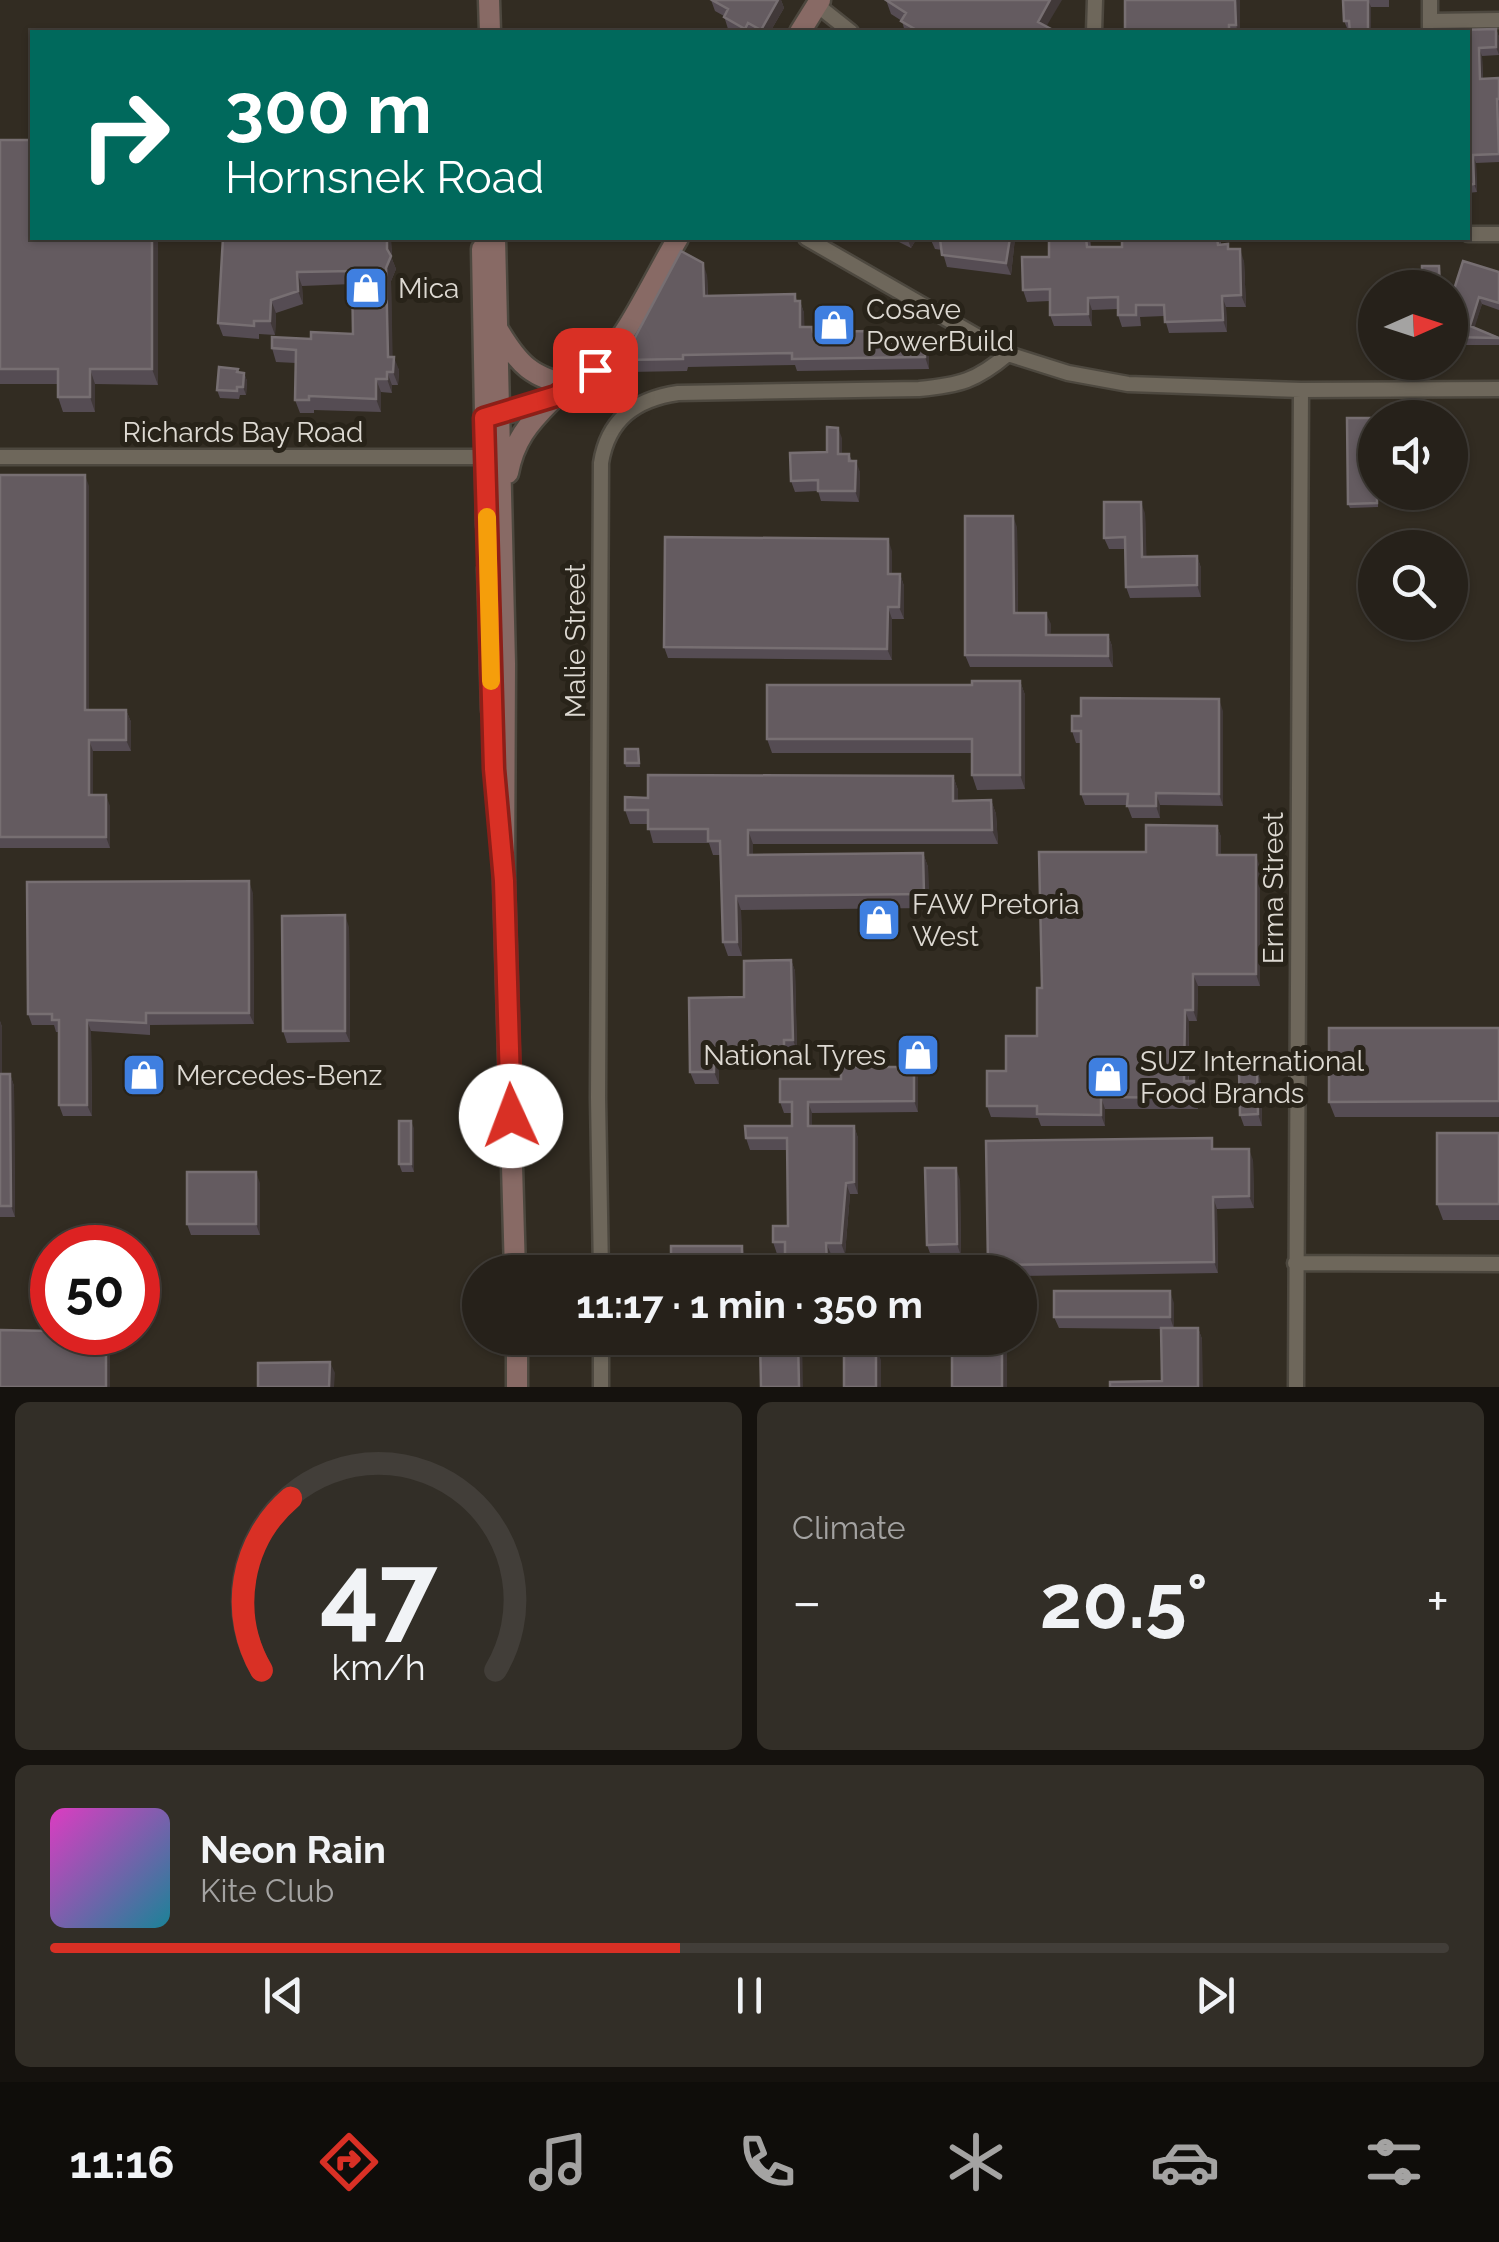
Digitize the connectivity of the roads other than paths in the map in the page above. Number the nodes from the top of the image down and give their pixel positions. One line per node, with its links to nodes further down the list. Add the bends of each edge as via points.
1 (479, 0): 8 (main road)
2 (489, 0): 9 (main road)
3 (1095, 0): 12 (street)
4 (1430, 0): 7 (street)
5 (818, 2): 10 (main road); 11 (street)
6 (1499, 20): 7 (street)
7 (1430, 27)
8 (480, 30)
9 (490, 30)
10 (801, 30)
11 (849, 30)
12 (1094, 30)
13 (1470, 234): 14 (street)
14 (1499, 234)
15 (482, 240): 24 (main road)
16 (495, 240): 19 (main road)
17 (677, 240): 23 (main road, via 616,343 595,370)
18 (809, 240): 20 (street)
19 (496, 327): 23 (main road, via 520,364); 24 (main road)
20 (1008, 354): 22 (street, via 1128,384); 30 (street, Malie Street, via 958,385 650,397 626,412 609,436 601,482)
21 (1499, 389): 22 (street)
22 (1301, 390): 31 (street, Erma Street)
23 (565, 391): 24 (main road); 27 (main road, via 522,432 512,452)
24 (492, 416): 26 (main road); 27 (main road)
25 (0, 457): 26 (street, Richards Bay Road)
26 (486, 457): 28 (main road, via 494,769)
27 (501, 536): 28 (main road)
28 (504, 881): 29 (main road)
29 (515, 1255)
30 (601, 1255)
31 (1295, 1263): 32 (street); 37 (street, Erma Street)
32 (1499, 1264)
33 (517, 1355): 35 (main road)
34 (601, 1355): 36 (street)
35 (517, 1387)
36 (601, 1387)
37 (1296, 1387)

